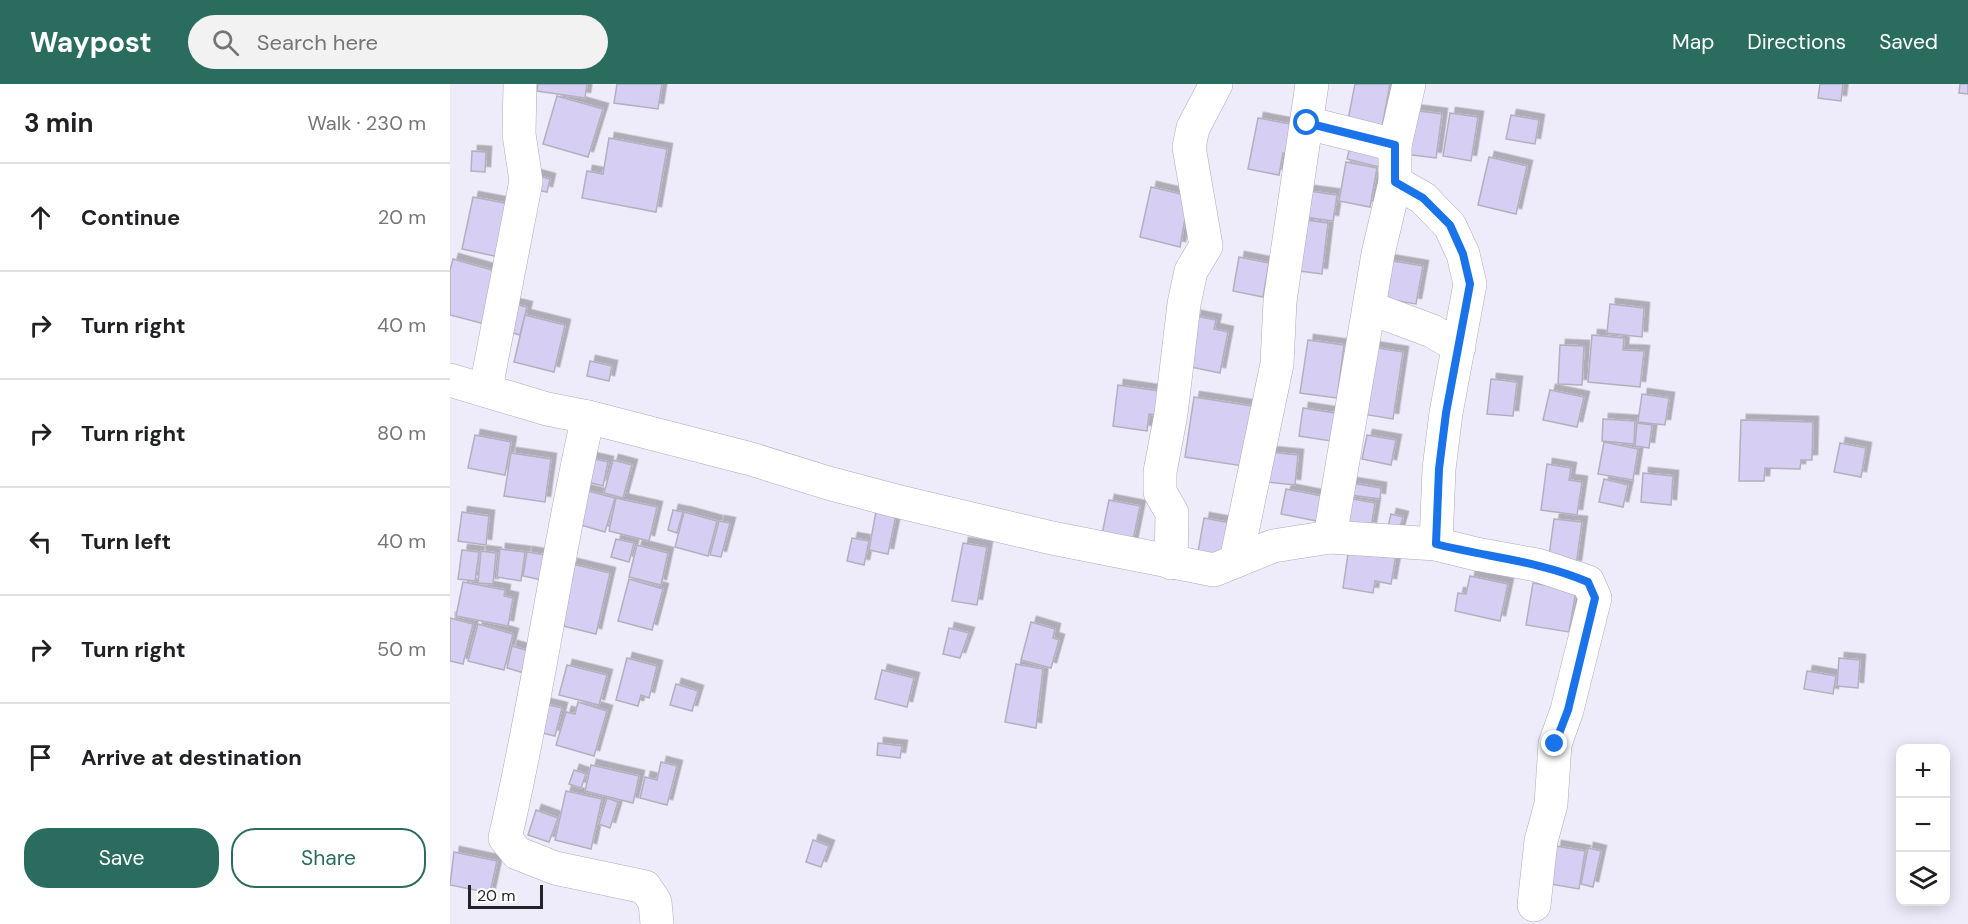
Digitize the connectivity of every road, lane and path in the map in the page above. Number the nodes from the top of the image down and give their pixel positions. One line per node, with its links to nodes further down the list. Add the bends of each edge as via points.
1 (520, 84): 11 (street, via 519,134 526,181)
2 (1216, 84): 16 (street, via 1193,128 1189,147 1206,246 1191,272 1184,304 1160,472 1160,492 1172,513)
3 (1312, 84): 5 (street)
4 (1408, 84): 6 (street)
5 (1307, 123): 6 (street); 15 (street, via 1280,302 1277,364)
6 (1395, 145): 7 (street)
7 (1395, 182): 8 (street); 9 (street, via 1423,198 1450,225 1463,254 1470,284)
8 (1370, 308): 9 (street, via 1432,331); 13 (street)
9 (1459, 347): 14 (street, via 1439,469)
10 (450, 380): 11 (street)
11 (486, 388): 12 (street, via 547,409)
12 (588, 417): 16 (street, via 884,498); 18 (street, via 505,838 517,853 555,868 645,887 655,902)
13 (1330, 537): 14 (street); 15 (street, via 1273,546)
14 (1436, 544): 17 (street, via 1570,574 1588,582 1595,598 1568,710 1555,744 1551,804 1539,851)
15 (1236, 561): 16 (street, via 1214,570)
16 (1171, 563)
17 (1534, 905)
18 (657, 924)

